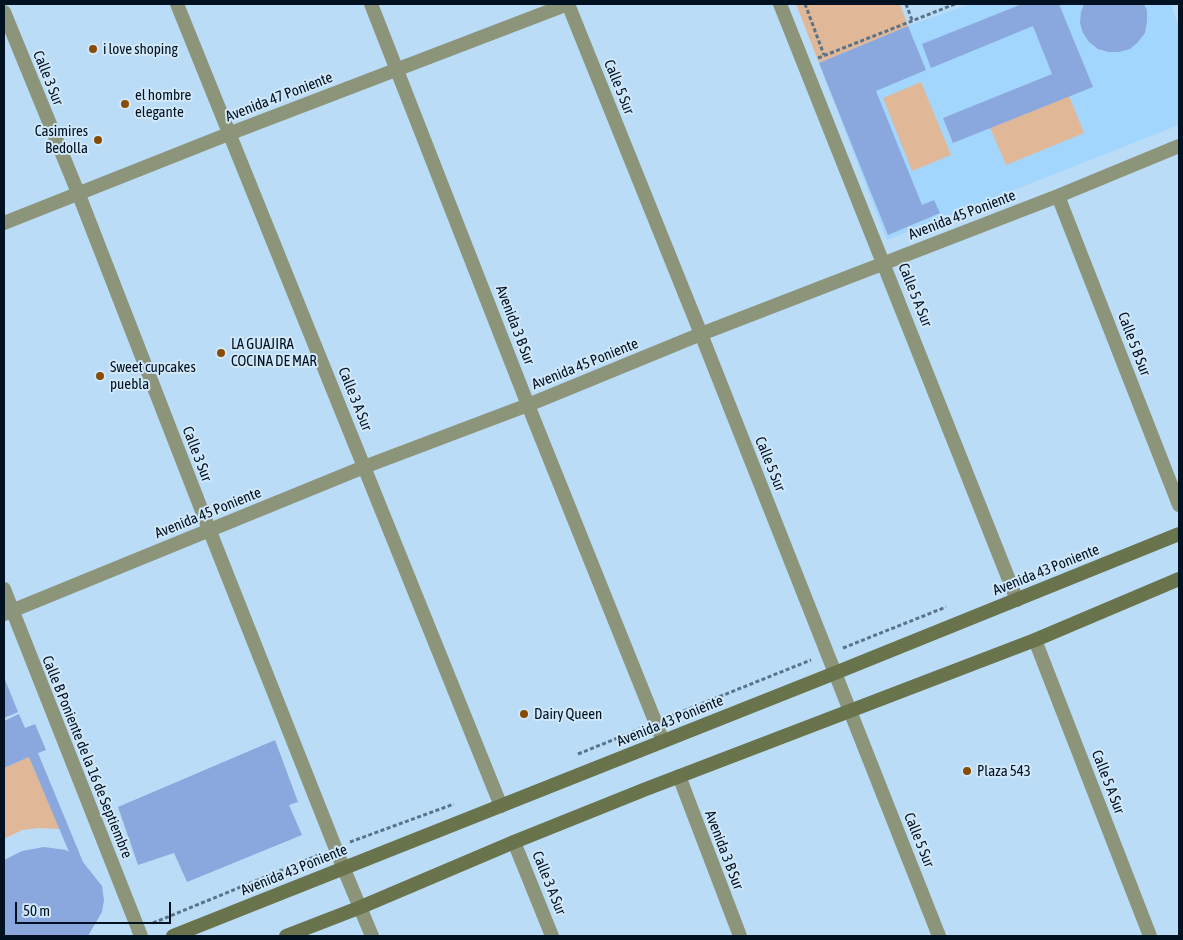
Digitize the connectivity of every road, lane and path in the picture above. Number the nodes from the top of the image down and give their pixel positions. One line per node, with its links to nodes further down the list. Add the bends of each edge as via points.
1 (177, 4): 13 (street, Calle 3 A Sur)
2 (371, 4): 12 (street, Avenida 3 B Sur)
3 (568, 4): 12 (street, Avenida 47 Poniente); 19 (street, Calle 5 Sur)
4 (780, 4): 11 (street, Calle 5 A Sur)
5 (805, 4): 10 (path)
6 (906, 4): 9 (path)
7 (955, 4): 9 (path)
8 (4, 12): 15 (street, Calle 3 Sur)
9 (912, 20): 10 (path)
10 (824, 56): 11 (path)
11 (805, 64): 18 (street, Calle 5 A Sur)
12 (398, 69): 13 (street, Avenida 47 Poniente); 20 (street, Avenida 3 B Sur)
13 (231, 133): 15 (street, Avenida 47 Poniente); 21 (street, Calle 3 A Sur)
14 (1179, 146): 16 (street, Avenida 45 Poniente)
15 (79, 195): 17 (street, Avenida 47 Poniente); 23 (street, Calle 3 Sur)
16 (1058, 196): 18 (street, Avenida 45 Poniente); 22 (street, Calle 5 B Sur)
17 (4, 223)
18 (884, 262): 19 (street, Avenida 45 Poniente); 27 (street, Calle 5 A Sur)
19 (701, 334): 20 (street, Avenida 45 Poniente); 30 (street, Calle 5 Sur)
20 (528, 405): 21 (street, Avenida 45 Poniente); 32 (street, Avenida 3 B Sur)
21 (364, 467): 23 (street, Avenida 45 Poniente); 34 (street, Calle 3 A Sur)
22 (1179, 505)
23 (209, 529): 28 (street, Avenida 45 Poniente); 36 (street, Calle 3 Sur)
24 (1179, 534): 27 (main road, Avenida 43 Poniente)
25 (1179, 579): 29 (main road)
26 (4, 590): 28 (street, Calle B Poniente de la 16 de Septiembre)
27 (1017, 600): 30 (main road, Avenida 43 Poniente)
28 (8, 613): 38 (street, Calle B Poniente de la 16 de Septiembre)
29 (1035, 640): 31 (main road); 45 (street, Calle 5 A Sur)
30 (835, 673): 31 (street, Calle 5 Sur); 32 (main road, Avenida 43 Poniente)
31 (849, 710): 33 (main road); 44 (street, Calle 5 Sur)
32 (663, 741): 34 (main road, Avenida 43 Poniente)
33 (679, 776): 35 (main road); 43 (street, Avenida 3 B Sur)
34 (501, 806): 36 (main road, Avenida 43 Poniente)
35 (514, 842): 37 (main road); 42 (street, Calle 3 A Sur)
36 (343, 867): 37 (street, Calle 3 Sur); 39 (main road, Avenida 43 Poniente)
37 (361, 907): 40 (main road); 41 (street, Calle 3 Sur)
38 (141, 936)
39 (173, 936)
40 (286, 936)
41 (372, 936)
42 (552, 936)
43 (740, 936)
44 (939, 936)
45 (1150, 936)

